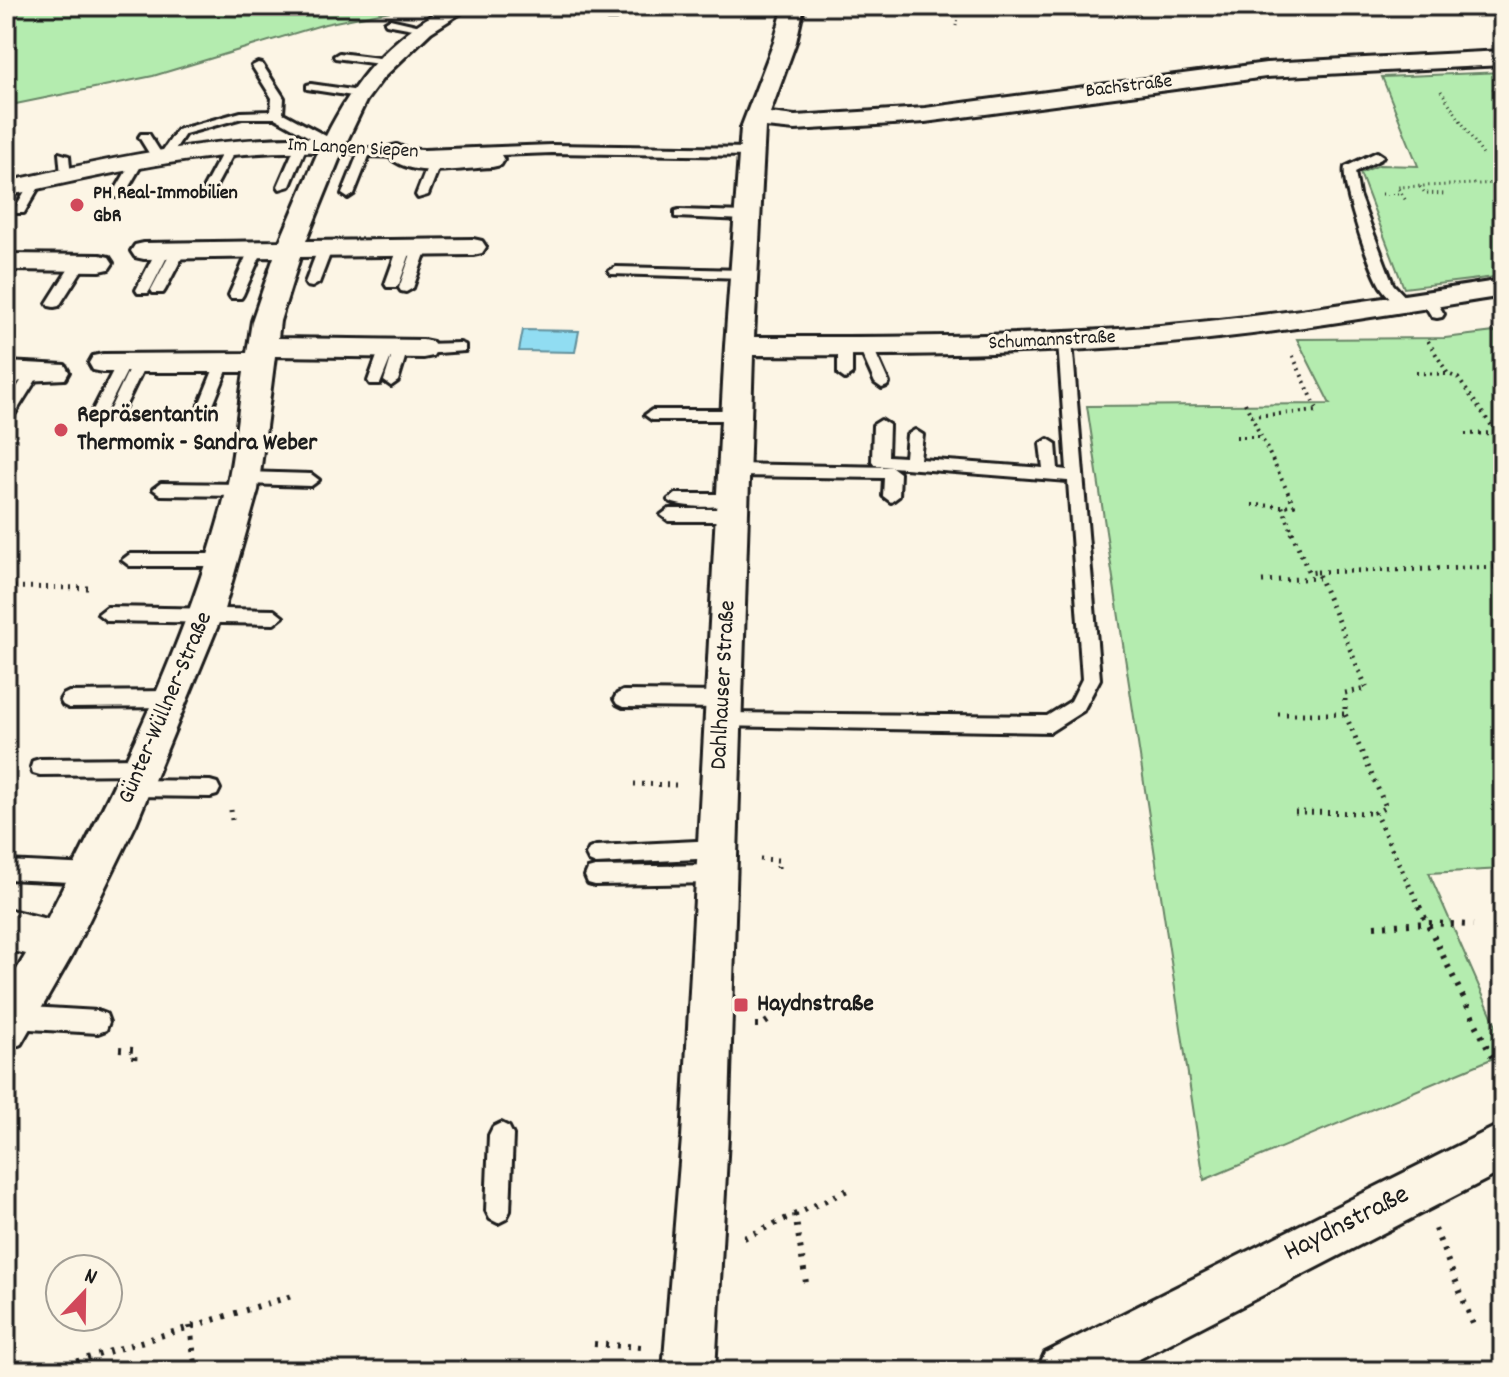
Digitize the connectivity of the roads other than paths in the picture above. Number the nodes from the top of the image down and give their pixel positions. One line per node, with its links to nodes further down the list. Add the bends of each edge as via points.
1 (462, 6): 6 (street, Günter-Wüllner-Straße)
2 (619, 6): 4 (lane)
3 (794, 6): 15 (street, Dahlhauser Straße)
4 (612, 16)
5 (390, 22): 6 (lane)
6 (424, 28): 9 (street, Günter-Wüllner-Straße)
7 (342, 53): 9 (lane)
8 (1503, 58): 15 (street, Bachstraße, via 1266,70 925,115 795,123)
9 (390, 59): 12 (street, Günter-Wüllner-Straße)
10 (258, 66): 13 (lane, via 278,98)
11 (311, 87): 12 (lane)
12 (359, 94): 17 (street, Günter-Wüllner-Straße)
13 (277, 114): 17 (lane); 18 (lane, via 241,115 181,132)
14 (421, 136): 19 (lane)
15 (752, 145): 19 (lane, Im Langen Siepen); 22 (lane); 32 (street, Dahlhauser Straße)
16 (224, 147): 17 (street, Im Langen Siepen); 18 (street, Im Langen Siepen); 25 (lane)
17 (334, 147): 19 (lane, Im Langen Siepen); 24 (lane); 28 (lane); 35 (street, Günter-Wüllner-Straße)
18 (146, 154): 23 (street, Im Langen Siepen, via 65,166); 27 (lane)
19 (415, 156): 21 (street); 29 (lane)
20 (1377, 156): 50 (lane, via 1349,170 1353,195 1387,286)
21 (495, 160)
22 (679, 162)
23 (36, 182): 26 (street, Im Langen Siepen); 30 (lane)
24 (284, 186)
25 (203, 187)
26 (6, 189)
27 (112, 194)
28 (348, 194)
29 (422, 195)
30 (20, 210)
31 (679, 214): 32 (lane)
32 (746, 216): 42 (street, Dahlhauser Straße)
33 (476, 247): 34 (street)
34 (413, 248): 36 (street); 44 (lane)
35 (290, 249): 36 (street); 38 (street); 55 (street, Günter-Wüllner-Straße)
36 (325, 249): 43 (lane)
37 (162, 250): 38 (street); 46 (lane); 47 (lane)
38 (256, 250): 48 (lane)
39 (6, 262): 40 (street)
40 (82, 263): 49 (lane)
41 (616, 271): 42 (lane)
42 (744, 274): 52 (street, Dahlhauser Straße)
43 (312, 283)
44 (399, 286)
45 (1503, 288): 50 (street, Schumannstraße)
46 (143, 290)
47 (158, 290)
48 (236, 295)
49 (48, 301)
50 (1423, 306): 51 (street, Schumannstraße)
51 (1065, 341): 56 (street, Schumannstraße); 74 (lane)
52 (739, 346): 56 (street, Schumannstraße); 67 (street, Dahlhauser Straße)
53 (403, 348): 54 (lane); 55 (street); 60 (lane); 61 (lane)
54 (460, 348)
55 (259, 355): 58 (street); 76 (street, Günter-Wüllner-Straße)
56 (852, 356): 62 (lane)
57 (122, 363): 58 (street); 64 (lane); 65 (lane)
58 (223, 363): 63 (lane)
59 (24, 376): 68 (lane)
60 (375, 381)
61 (391, 381)
62 (882, 383)
63 (204, 410)
64 (99, 412)
65 (115, 413)
66 (652, 415): 67 (lane)
67 (736, 415): 78 (street, Dahlhauser Straße)
68 (6, 416)
69 (881, 425): 72 (lane, via 880,461)
70 (915, 435): 72 (lane)
71 (1048, 444): 73 (lane)
72 (912, 463): 73 (lane)
73 (1051, 474): 74 (lane)
74 (1076, 476): 89 (lane, via 1091,679 1077,706 1050,724)
75 (311, 480): 76 (lane)
76 (243, 484): 77 (lane); 82 (street, Günter-Wüllner-Straße)
77 (161, 489)
78 (732, 495): 79 (lane, via 892,473); 80 (lane); 89 (street, Dahlhauser Straße)
79 (891, 496)
80 (672, 508)
81 (130, 560): 82 (lane)
82 (222, 560): 83 (street, Günter-Wüllner-Straße)
83 (206, 613): 84 (lane); 85 (lane); 86 (street, Günter-Wüllner-Straße)
84 (107, 614)
85 (274, 617)
86 (172, 699): 88 (lane); 91 (street, Günter-Wüllner-Straße)
87 (623, 699): 89 (lane)
88 (69, 700)
89 (722, 711): 94 (street, Dahlhauser Straße)
90 (40, 767): 91 (lane)
91 (139, 777): 92 (lane); 96 (street, Günter-Wüllner-Straße)
92 (210, 789)
93 (596, 855): 94 (lane)
94 (716, 862): 97 (lane); 105 (street, Dahlhauser Straße)
95 (6, 870): 96 (lane)
96 (92, 874): 99 (street, Günter-Wüllner-Straße)
97 (595, 876)
98 (6, 929): 99 (street)
99 (57, 941): 101 (street, Günter-Wüllner-Straße)
100 (98, 1022): 101 (lane)
101 (10, 1023)
102 (501, 1135): 104 (lane)
103 (1503, 1146): 106 (street, Haydnstraße)
104 (498, 1211)
105 (689, 1371)
106 (1063, 1371)

